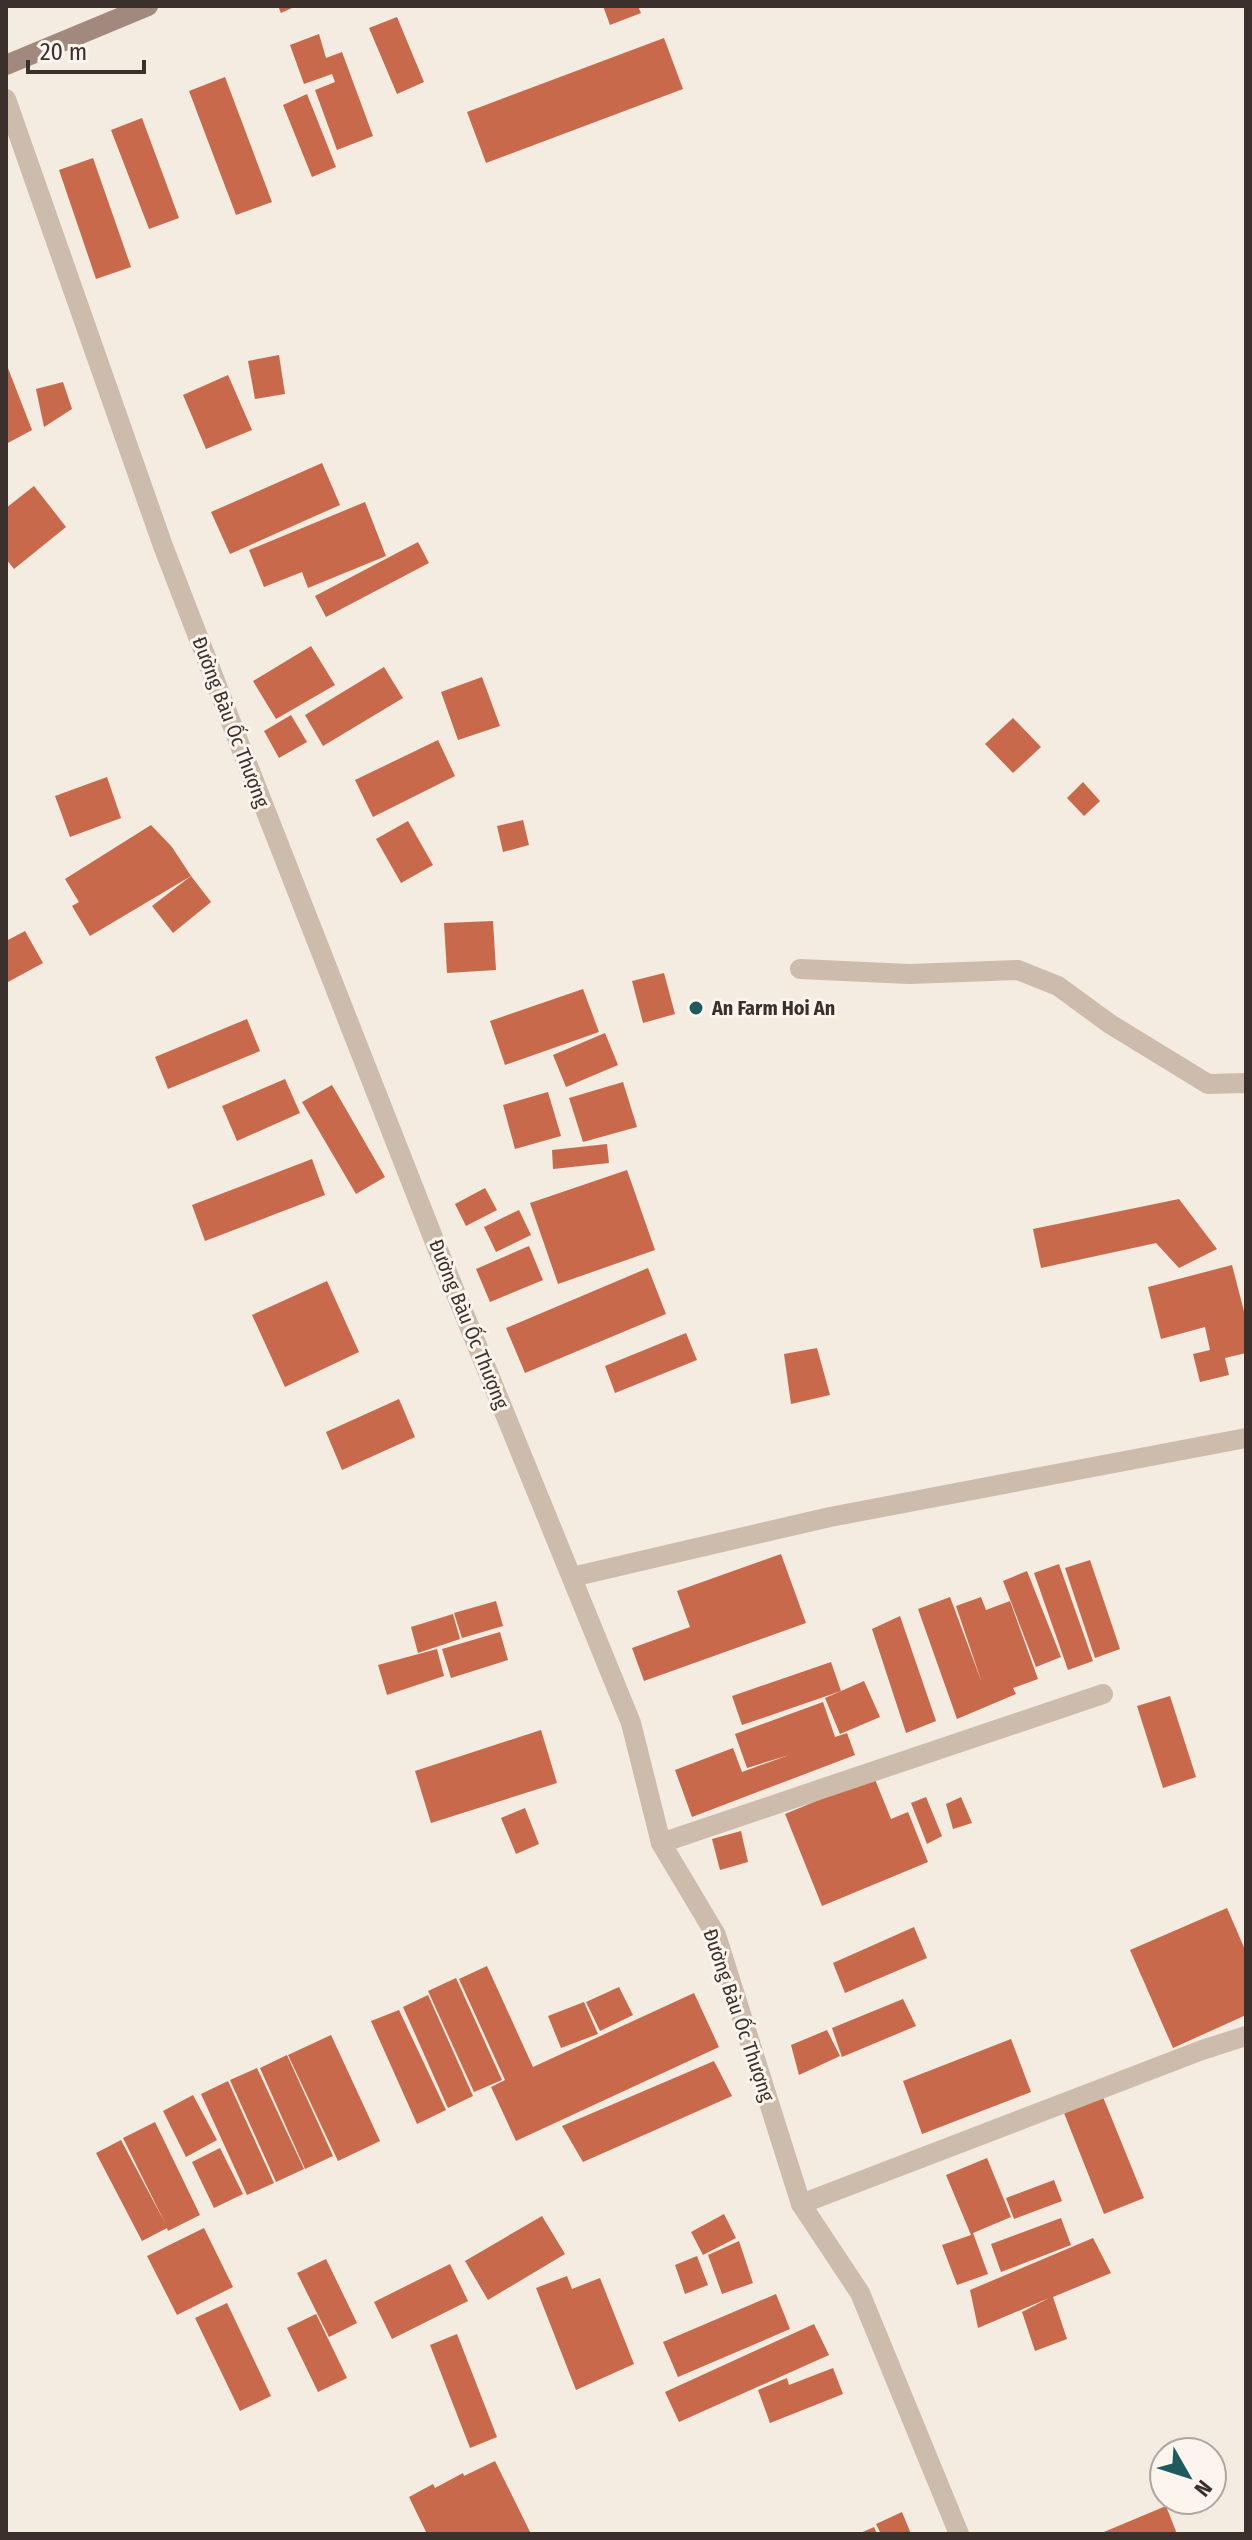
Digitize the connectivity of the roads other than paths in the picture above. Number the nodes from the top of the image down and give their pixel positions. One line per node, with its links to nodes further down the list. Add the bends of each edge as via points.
1 (148, 6): 2 (main road)
2 (6, 65)
3 (6, 99): 7 (street, Đường Bàu Ốc Thượng, via 163,546)
4 (800, 969): 5 (street, via 909,974 1018,970 1058,986 1208,1084)
5 (1246, 1083)
6 (1246, 1438): 7 (street, via 830,1517)
7 (572, 1577): 9 (street, Đường Bàu Ốc Thượng, via 631,1723)
8 (1103, 1694): 9 (street)
9 (661, 1843): 11 (street, Đường Bàu Ốc Thượng, via 716,1935)
10 (1246, 2036): 11 (street)
11 (801, 2204): 12 (street, Đường Bàu Ốc Thượng, via 860,2293)
12 (959, 2534)

